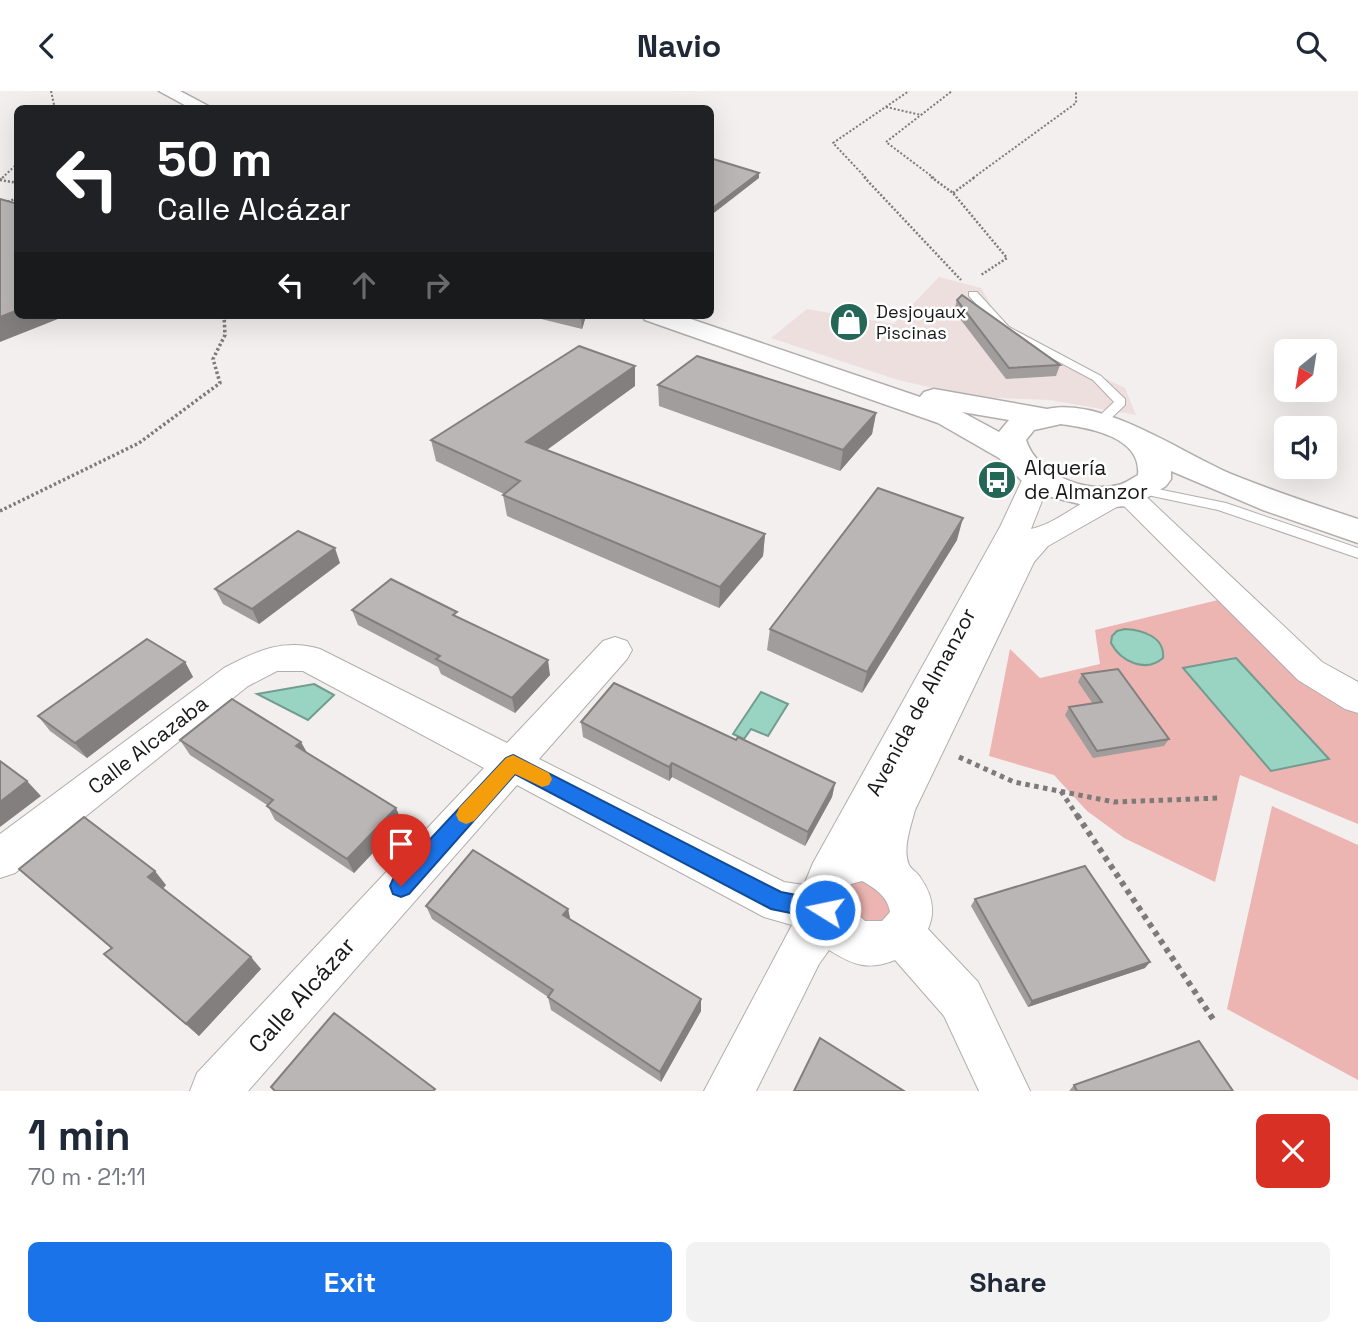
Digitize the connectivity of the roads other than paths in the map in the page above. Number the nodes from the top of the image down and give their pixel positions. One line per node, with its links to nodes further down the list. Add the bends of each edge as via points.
1 (150, 91): 3 (main road)
2 (167, 91): 4 (main road)
3 (179, 105)
4 (197, 105)
5 (970, 289): 9 (lane, via 1005,329 1097,378 1121,402)
6 (666, 319): 11 (main road, via 949,417)
7 (696, 319): 8 (main road, via 926,397)
8 (1043, 417): 9 (main road, via 1061,415); 11 (main road, via 1012,433)
9 (1100, 422): 10 (main road)
10 (1142, 443): 13 (main road, via 1156,462 1154,479); 14 (main road, via 1186,467)
11 (1010, 451): 12 (main road)
12 (1037, 478): 13 (main road, via 1074,493); 16 (street, Avenida de Almanzor)
13 (1133, 492): 14 (main road, via 1192,488); 16 (street, Avenida de Almanzor); 17 (lane, via 1221,506); 19 (street, via 1310,671)
14 (1289, 508): 15 (main road)
15 (1358, 531)
16 (1026, 533): 22 (street, Avenida de Almanzor, via 1021,557 895,810 887,840); 23 (street, Avenida de Almanzor)
17 (1358, 553)
18 (615, 650): 20 (street, Calle Alcázar)
19 (1358, 699)
20 (513, 764): 21 (street, Calle Alcazaba, via 308,658 272,658 236,677); 23 (street, via 779,902); 25 (street, Calle Alcázar)
21 (0, 859)
22 (889, 872): 23 (street, via 862,862 837,868); 24 (street, via 900,882 910,909)
23 (827, 901): 24 (street, via 836,928 862,943 890,941); 26 (street, Avenida de Almanzor)
24 (901, 933): 27 (street, via 961,999)
25 (215, 1091)
26 (729, 1091)
27 (1005, 1091)

